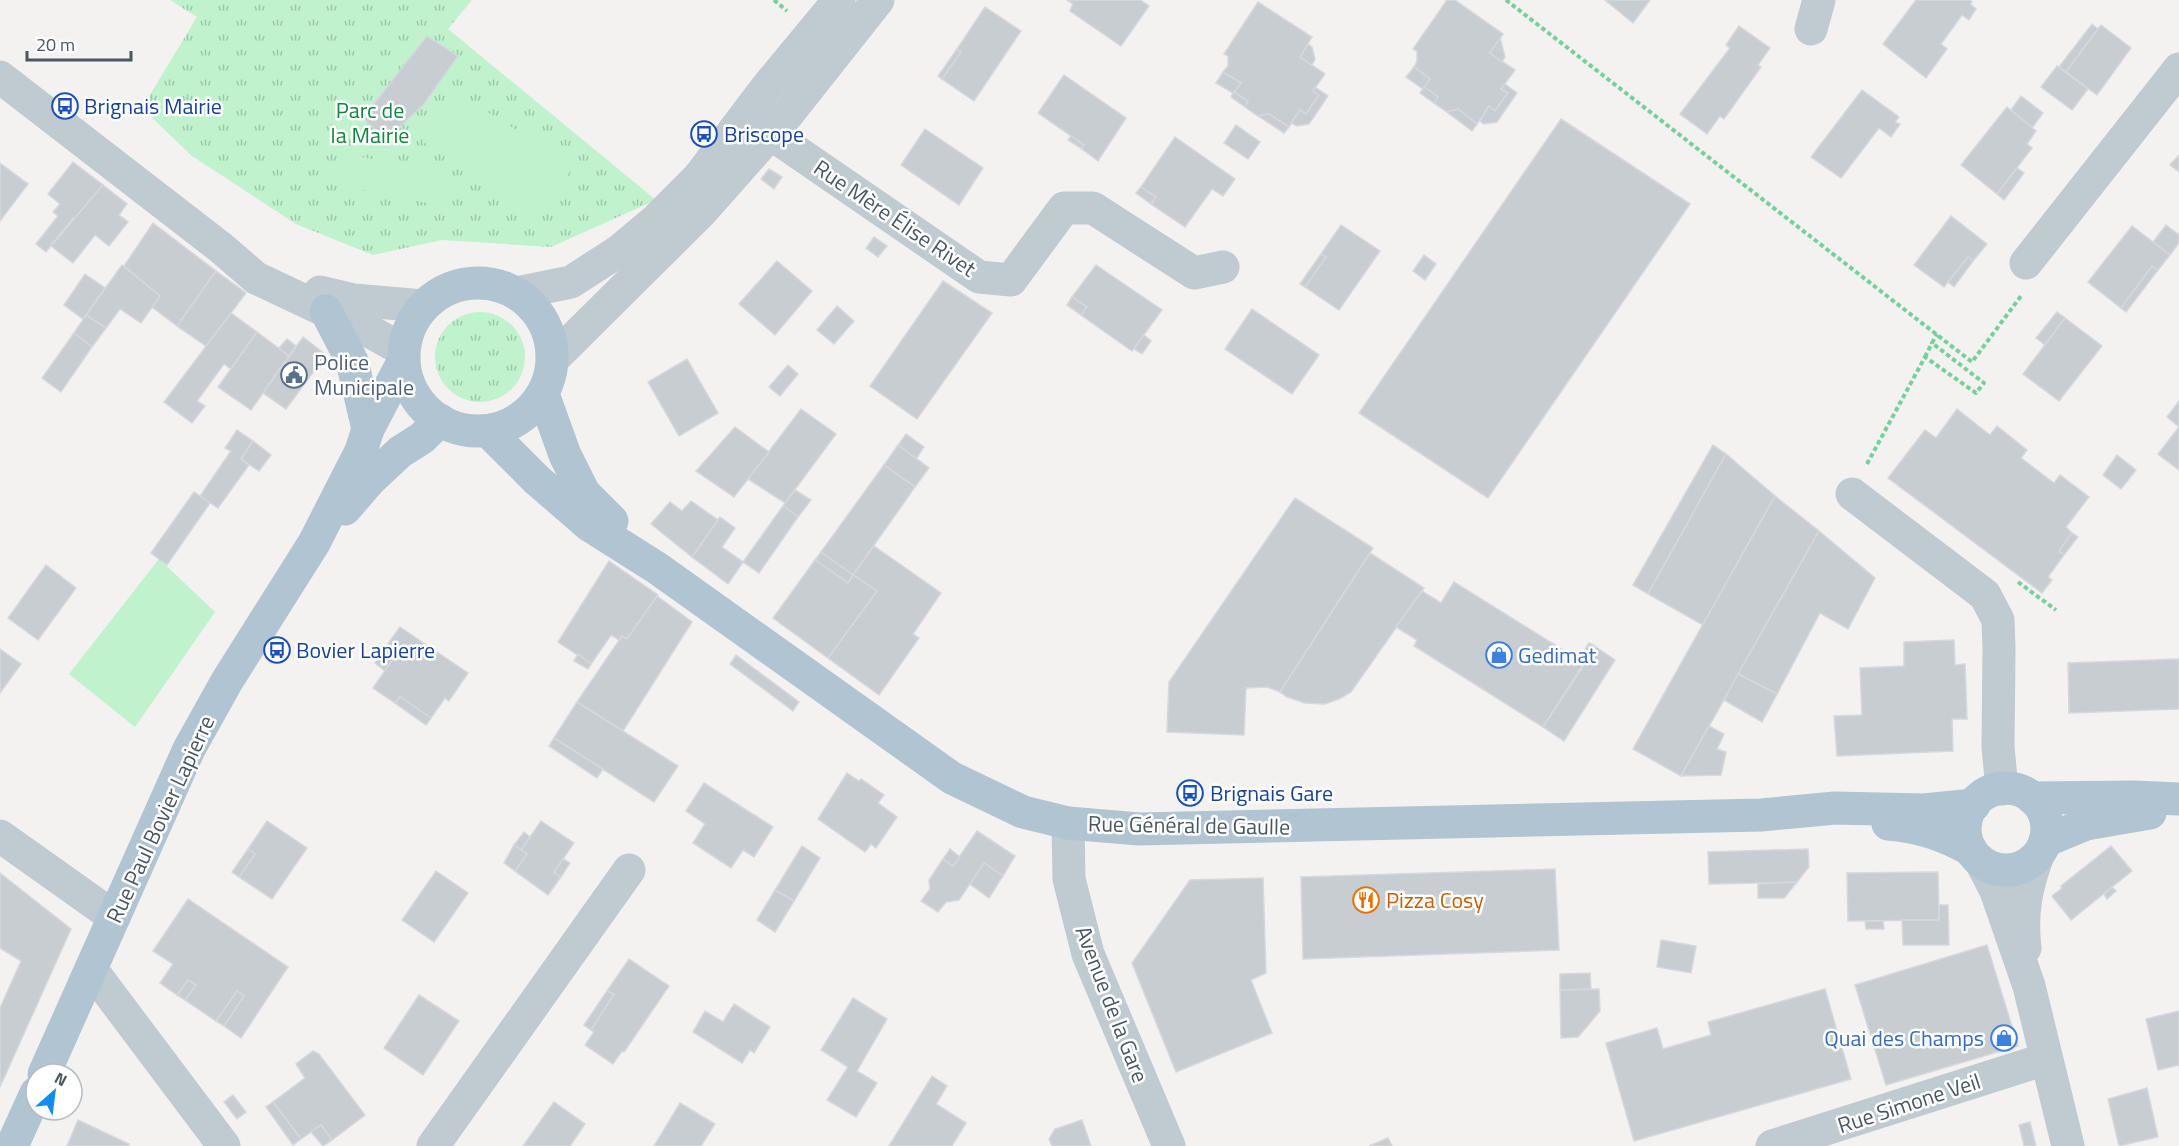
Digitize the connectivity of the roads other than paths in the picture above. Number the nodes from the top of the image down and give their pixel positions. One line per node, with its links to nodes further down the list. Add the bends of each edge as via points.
1 (839, 0): 9 (street, via 699,177 657,219 619,251 571,282)
2 (878, 0): 5 (street)
3 (2179, 69): 7 (street)
4 (0, 78): 6 (street)
5 (771, 134): 8 (street, Rue Mère Élise Rivet, via 978,277 1011,280 1064,208 1093,208 1194,273); 13 (street, via 701,212)
6 (220, 247): 10 (street, via 302,287 354,300); 11 (street, via 256,279)
7 (2026, 263)
8 (1223, 267)
9 (517, 293): 10 (main road, via 493,283 468,283 443,290); 13 (main road, via 543,321 551,339)
10 (423, 306): 12 (main road, via 413,318)
11 (326, 311): 12 (street, via 346,318); 16 (main road, via 352,361)
12 (403, 356): 15 (main road, via 409,385 421,405); 16 (main road)
13 (553, 359): 14 (main road)
14 (543, 394): 17 (main road, via 529,411 510,424); 20 (main road, Rue Général de Gaulle, via 584,493)
15 (440, 420): 17 (main road, via 463,430); 19 (main road, via 370,480)
16 (368, 429): 19 (main road, via 361,451)
17 (488, 431): 20 (main road, Rue Général de Gaulle, via 589,525)
18 (1852, 494): 21 (street, via 1985,595 1998,620 1998,747)
19 (314, 543): 31 (main road, Rue Paul Bovier Lapierre, via 189,749)
20 (657, 568): 26 (main road, Rue Général de Gaulle, via 952,778 1023,812)
21 (2017, 793): 22 (main road); 23 (main road, via 1982,796); 28 (main road, via 2040,807 2045,818 2047,829)
22 (2179, 799)
23 (1974, 805): 25 (main road, Rue Général de Gaulle, via 1924,810 1835,808); 29 (main road, via 1965,827 1966,839)
24 (2179, 809): 28 (main road, via 2085,824)
25 (1761, 815): 26 (main road, Rue Général de Gaulle, via 1139,829); 29 (main road, Rue Général de Gaulle, via 1892,824 1948,837)
26 (1068, 823): 40 (street, Avenue de la Gare, via 1069,879 1088,954)
27 (0, 836): 31 (street)
28 (2041, 848): 29 (main road, via 2029,864 2017,869 1998,869); 33 (street, via 2023,908)
29 (1976, 856): 33 (street, via 1996,891)
30 (629, 870): 39 (street)
31 (114, 917): 32 (main road, Rue Paul Bovier Lapierre)
32 (91, 969): 35 (main road, Rue Paul Bovier Lapierre); 38 (street)
33 (2029, 986): 34 (street)
34 (2046, 1059): 41 (street, Rue Simone Veil); 42 (street)
35 (49, 1062)
36 (24, 1120): 37 (main road)
37 (12, 1146)
38 (224, 1146)
39 (433, 1146)
40 (1169, 1146)
41 (1772, 1146)
42 (2068, 1146)

